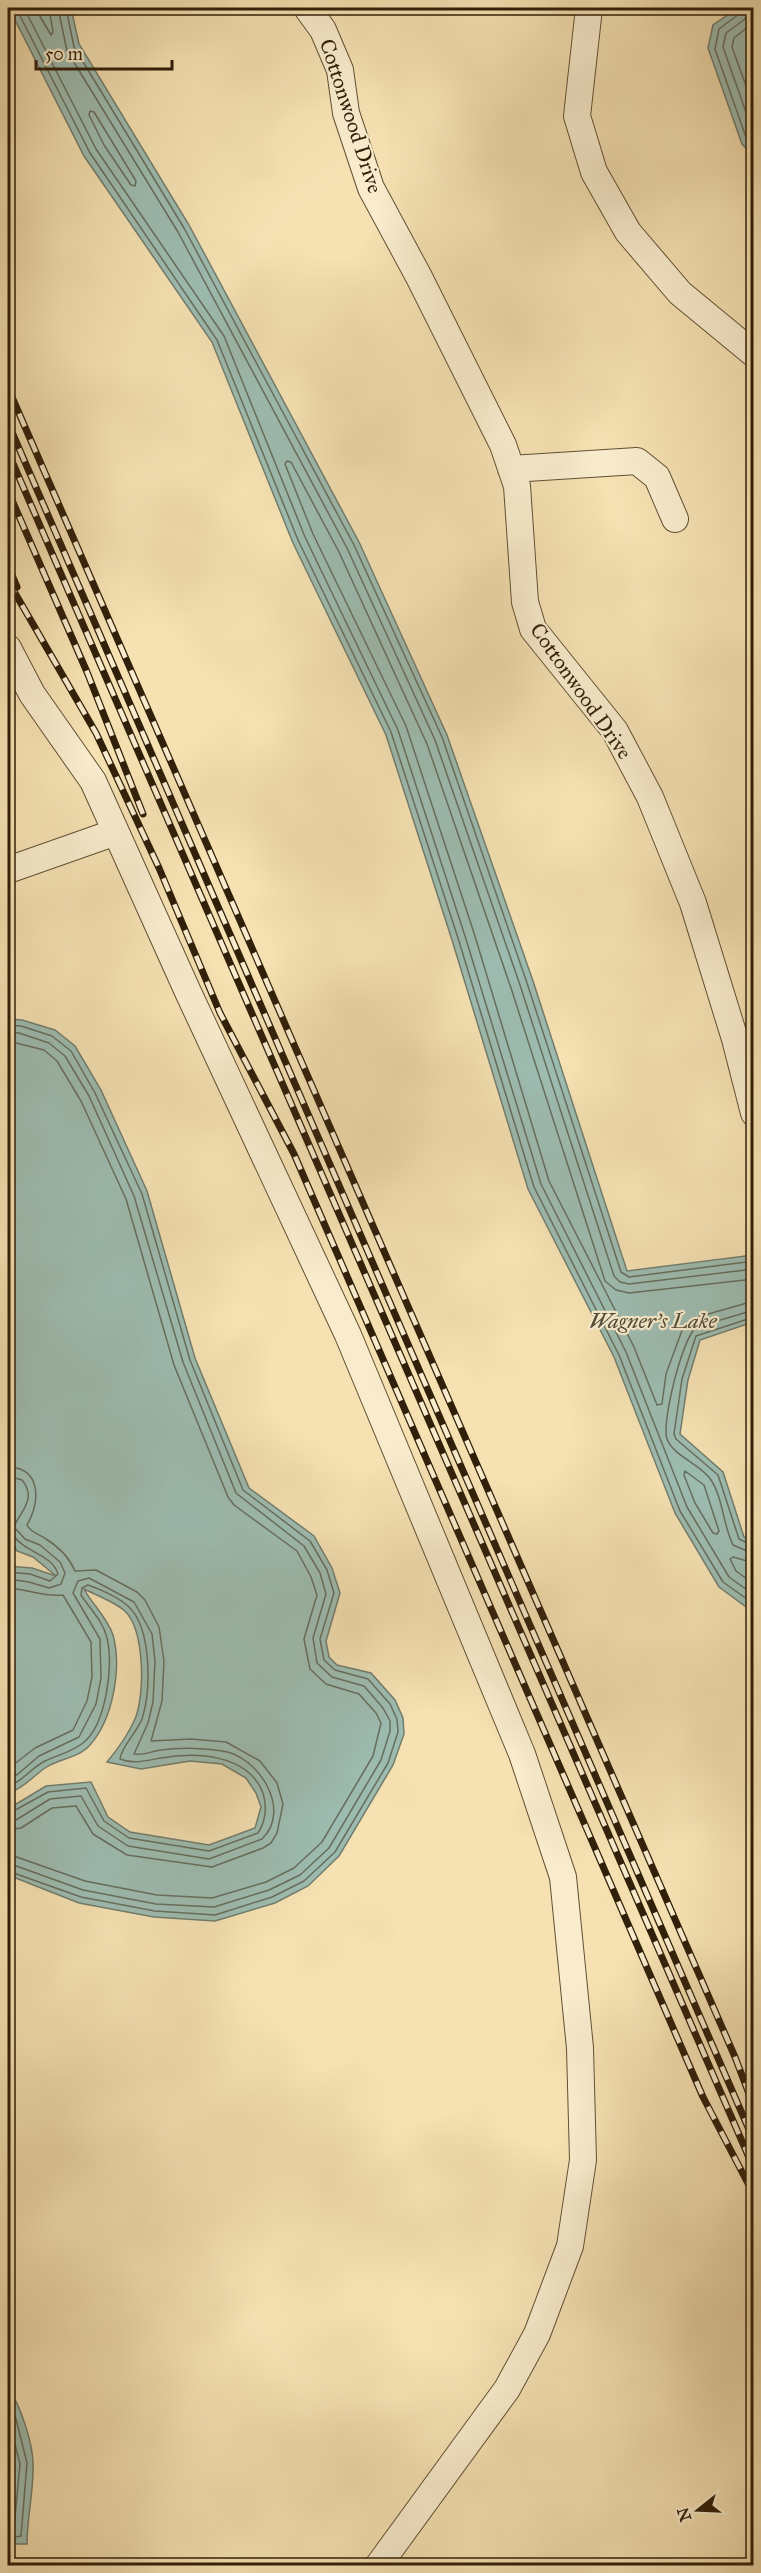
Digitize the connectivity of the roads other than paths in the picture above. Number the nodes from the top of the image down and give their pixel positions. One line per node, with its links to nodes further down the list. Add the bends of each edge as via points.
1 (307, 8): 4 (street, Cottonwood Drive, via 323,30 340,70 346,113 371,188 483,402)
2 (589, 8): 3 (street, via 578,116 594,172 628,232 680,293)
3 (753, 354)
4 (511, 469): 5 (street, via 637,460 657,477); 9 (street, Cottonwood Drive, via 522,526 525,602 533,629 615,731 650,797)
5 (675, 519)
6 (8, 648): 7 (street, via 32,694 93,781)
7 (116, 832): 8 (street); 11 (street, via 353,1346 522,1754 563,1878 580,2048 583,2160 570,2246 537,2334 507,2389)
8 (8, 870)
9 (744, 1034): 10 (street, Cottonwood Drive)
10 (753, 1113)
11 (378, 2565)

